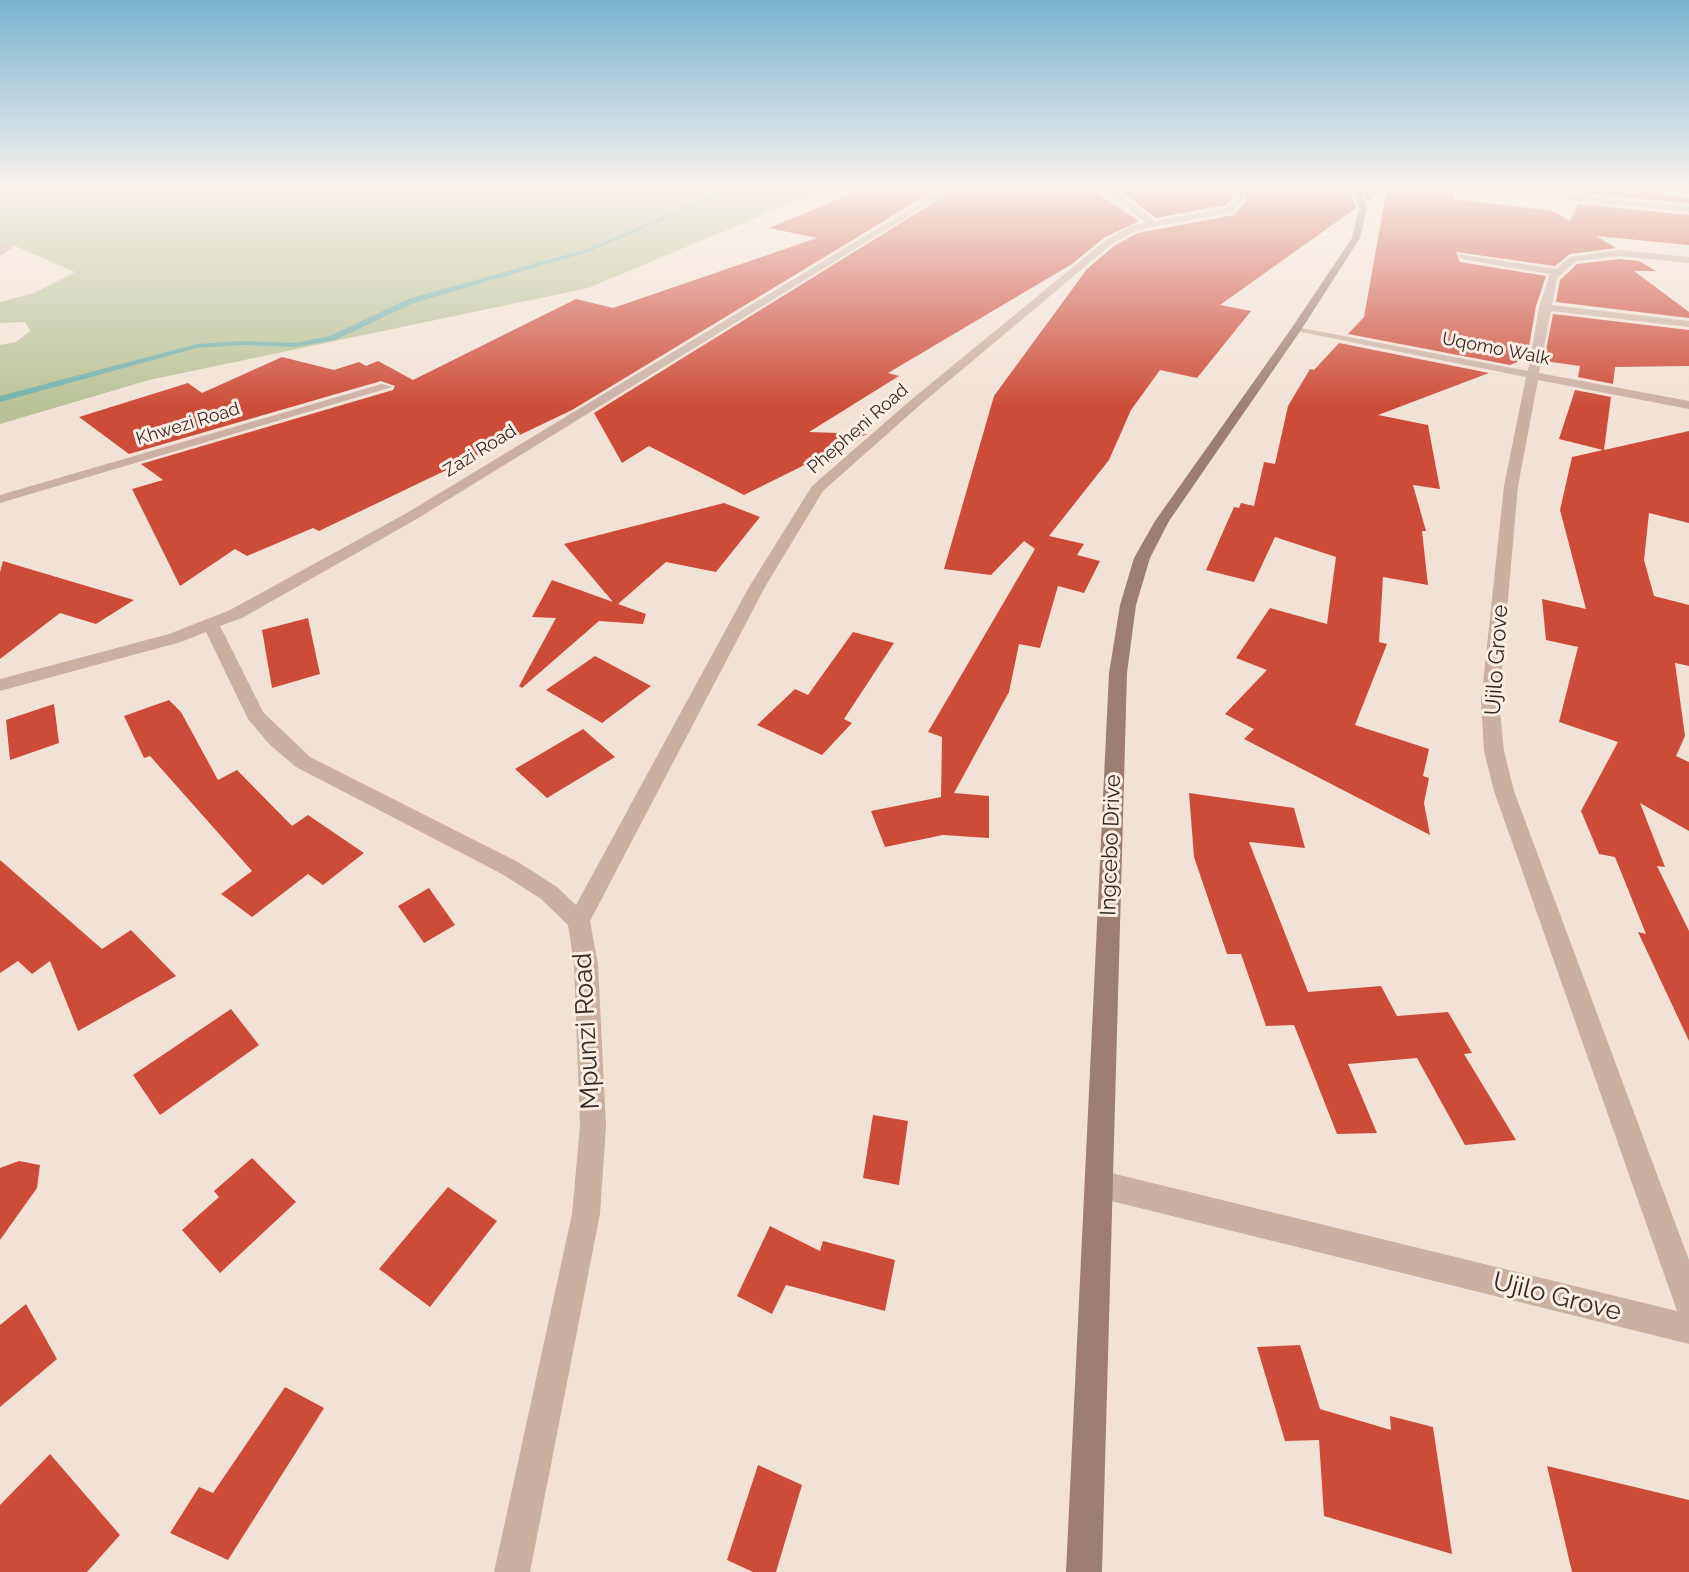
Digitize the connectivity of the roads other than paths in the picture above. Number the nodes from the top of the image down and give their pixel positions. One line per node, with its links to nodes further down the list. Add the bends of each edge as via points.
1 (832, 260): 14 (street, Zazi Road, via 410,517)
2 (1087, 260): 16 (street, Phepheni Road, via 817,489 764,574)
3 (1340, 260): 9 (main road, Ingcebo Drive)
4 (1487, 260): 6 (street)
5 (1571, 260): 6 (street)
6 (1556, 272): 7 (street, Ujilo Grove)
7 (1544, 307): 8 (street); 10 (street, Ujilo Grove)
8 (1689, 324)
9 (1296, 330): 10 (street, Uqomo Walk); 17 (main road, Ingcebo Drive, via 1166,514 1131,589 1118,673)
10 (1532, 374): 12 (street, Uqomo Walk); 18 (street, Ujilo Grove, via 1510,501 1490,702 1494,751)
11 (386, 387): 13 (street, Khwezi Road)
12 (1689, 405)
13 (0, 499)
14 (212, 626): 15 (street, Zazi Road); 16 (street, Mpunzi Road, via 255,715 303,762 510,868)
15 (0, 685)
16 (579, 921): 20 (street, Mpunzi Road, via 586,964 593,1126 586,1214)
17 (1099, 1184): 19 (street, Ujilo Grove); 21 (main road, Ingcebo Drive)
18 (1689, 1302)
19 (1689, 1329)
20 (512, 1572)
21 (1084, 1572)

